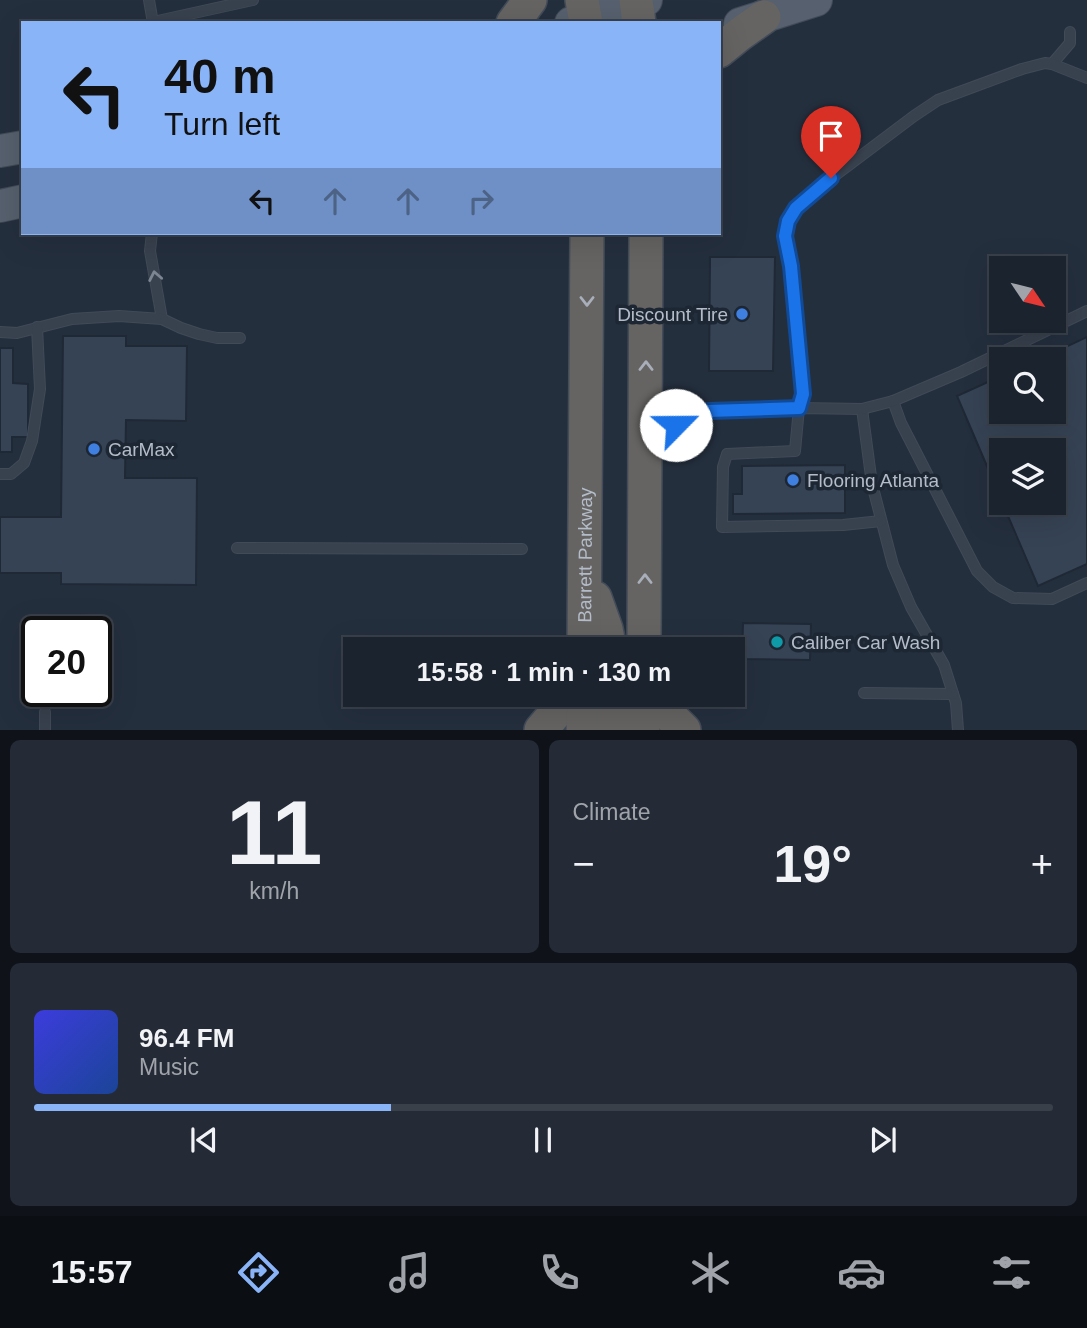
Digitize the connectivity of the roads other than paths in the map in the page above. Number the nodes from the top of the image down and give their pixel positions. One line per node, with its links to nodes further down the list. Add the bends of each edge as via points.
1 (149, 0): 8 (lane)
2 (253, 0): 9 (lane)
3 (530, 0): 10 (highway)
4 (816, 0): 7 (main road)
5 (639, 6): 6 (main road)
6 (581, 16)
7 (764, 17): 11 (main road); 13 (highway)
8 (153, 21)
9 (158, 21)
10 (514, 21)
11 (721, 30)
12 (1070, 32): 14 (lane, via 1070,43)
13 (721, 49)
14 (1052, 65): 15 (lane); 29 (lane, via 1022,69 938,100 796,208 785,236 803,394)
15 (1087, 78)
16 (21, 147): 17 (main road)
17 (0, 151)
18 (21, 201): 19 (main road)
19 (0, 206)
20 (152, 235): 24 (lane, one-way to 20, via 150,251)
21 (587, 235): 36 (highway, Barrett Parkway, one-way to 36)
22 (646, 235): 31 (highway, one-way to 22)
23 (1087, 310): 28 (lane)
24 (162, 319): 25 (lane, via 72,319); 27 (lane, via 199,334)
25 (37, 327): 26 (lane); 32 (lane, via 40,389 32,441 24,463 11,474)
26 (0, 332)
27 (240, 338)
28 (893, 401): 30 (lane); 37 (lane, via 977,571 993,587 1013,598 1052,599)
29 (799, 408): 30 (lane); 31 (lane, via 695,414 668,430); 33 (lane, via 795,451 727,454 722,527 844,526)
30 (862, 409): 33 (lane)
31 (645, 459): 40 (highway, one-way to 31)
32 (0, 474)
33 (881, 521): 42 (lane, via 892,565 944,665)
34 (237, 548): 35 (lane)
35 (522, 549)
36 (585, 576): 38 (highway, Barrett Parkway); 39 (highway)
37 (1087, 583)
38 (584, 637)
39 (608, 637)
40 (644, 637)
41 (864, 693): 42 (lane)
42 (953, 694): 55 (lane)
43 (560, 707): 50 (highway)
44 (584, 707): 51 (highway)
45 (614, 707): 52 (highway)
46 (643, 707): 53 (highway)
47 (664, 707): 54 (highway)
48 (45, 712): 49 (lane)
49 (45, 730)
50 (541, 730)
51 (583, 730)
52 (613, 730)
53 (643, 730)
54 (684, 730)
55 (958, 730)

